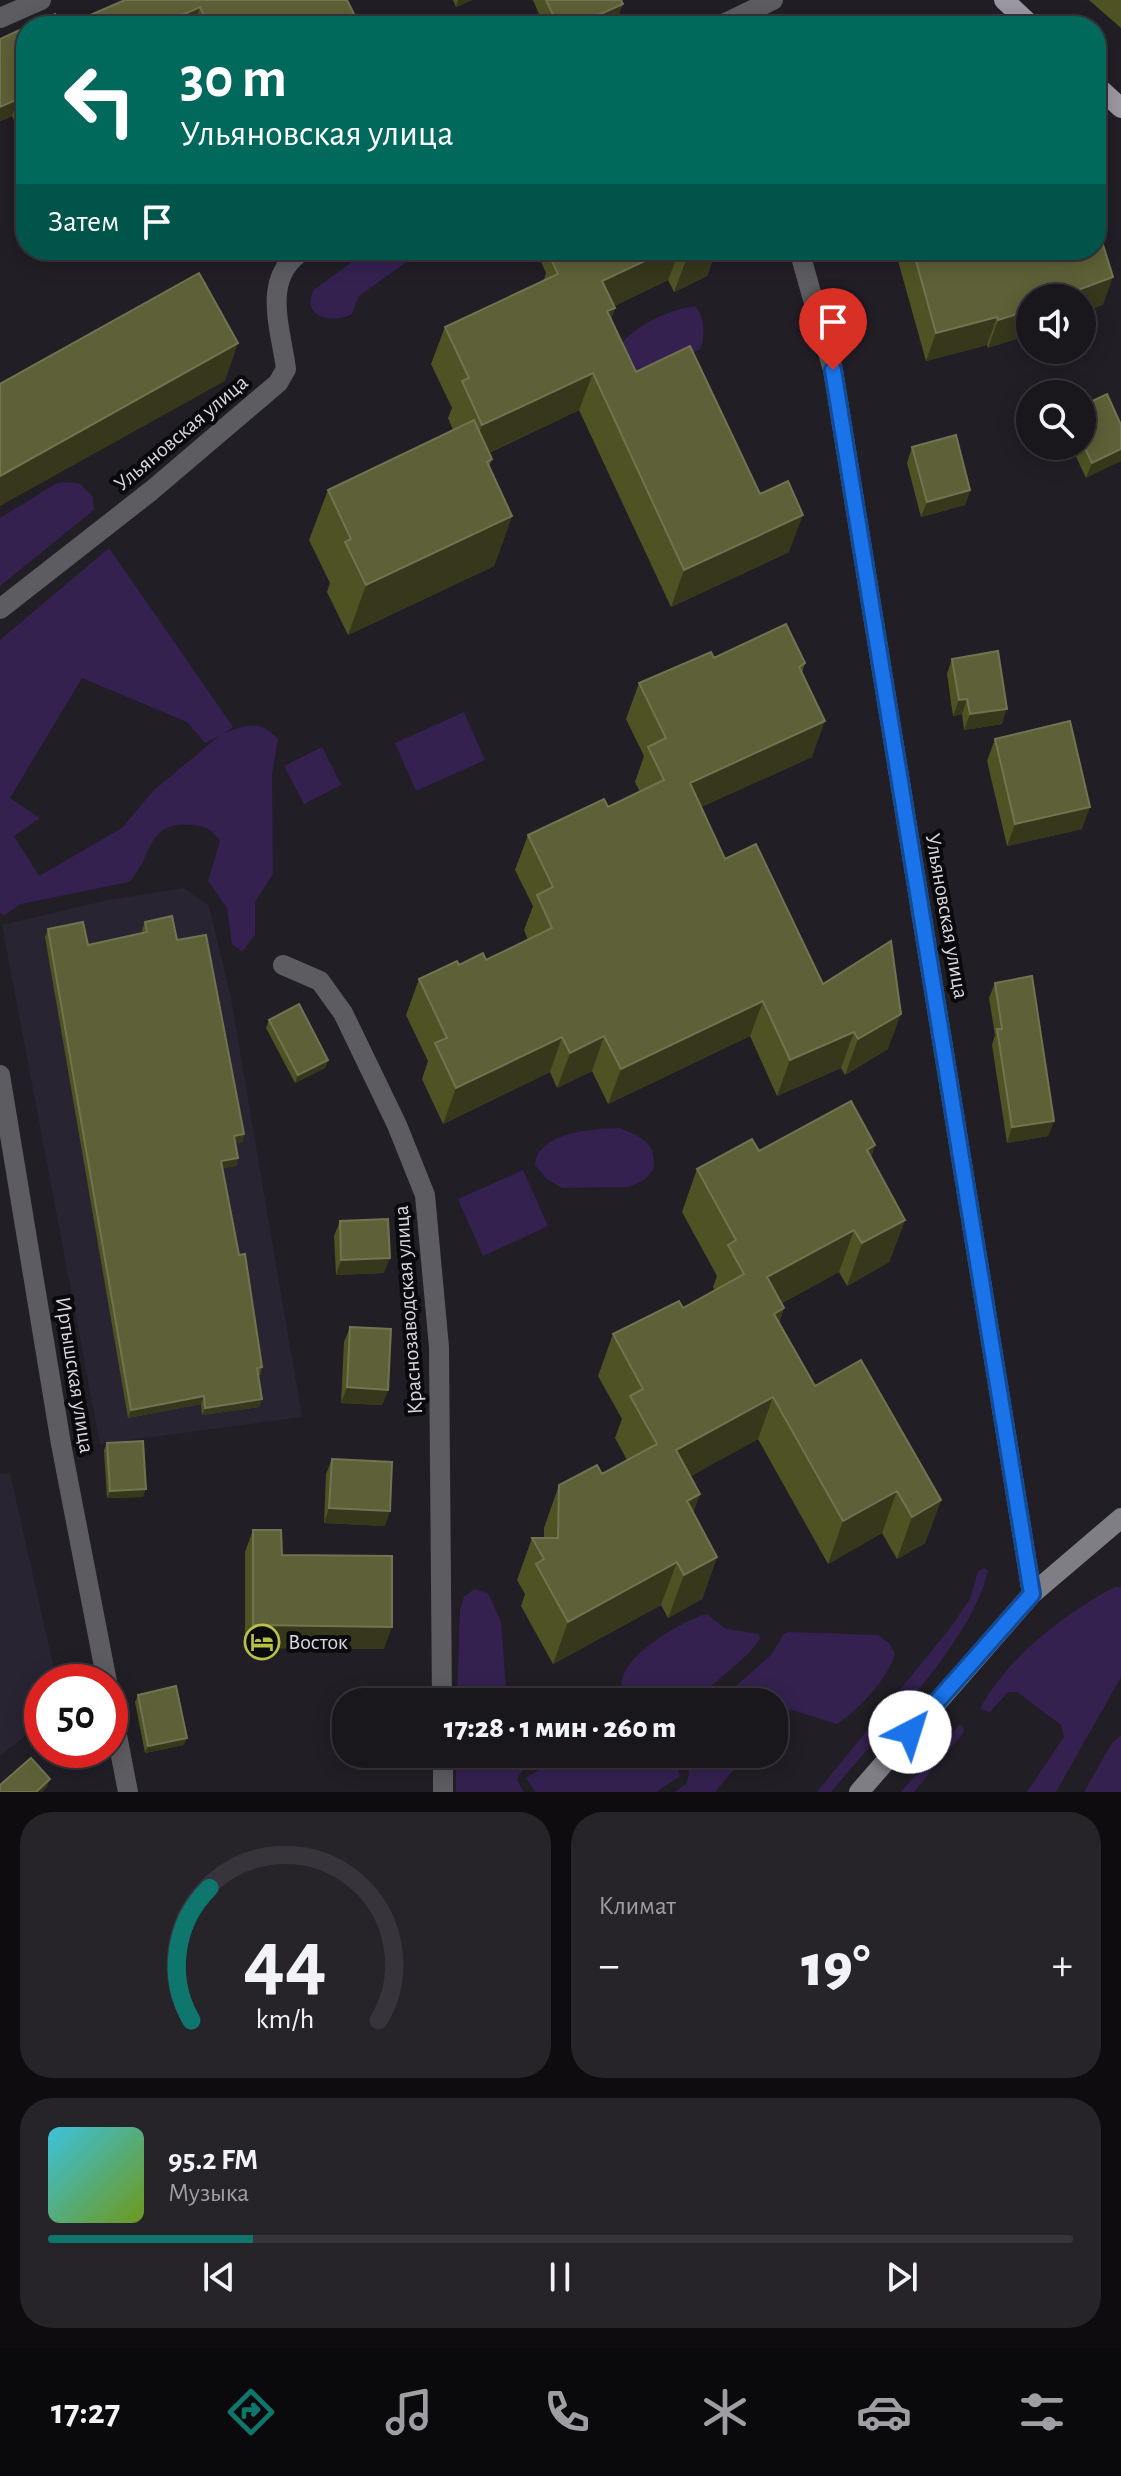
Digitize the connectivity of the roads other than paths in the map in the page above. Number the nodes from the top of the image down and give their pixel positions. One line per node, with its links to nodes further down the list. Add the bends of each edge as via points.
1 (41, 0): 6 (street)
2 (773, 0): 4 (street)
3 (1004, 0): 5 (main road)
4 (749, 16)
5 (1021, 16)
6 (0, 18)
7 (1106, 94): 8 (main road)
8 (1121, 108)
9 (290, 260): 11 (street, Ульяновская улица, via 278,284 286,369 278,383 175,472)
10 (802, 260): 15 (street, Ульяновская улица, via 833,370)
11 (0, 609)
12 (283, 965): 17 (street, Краснозаводская улица, via 320,981 343,1013 425,1195 439,1347)
13 (0, 1075): 16 (street, Иртышская улица)
14 (1121, 1518): 15 (main road)
15 (1032, 1594): 22 (main road)
16 (104, 1664)
17 (442, 1688)
18 (123, 1768): 20 (street)
19 (443, 1768): 21 (street)
20 (128, 1792)
21 (443, 1792)
22 (859, 1792)

